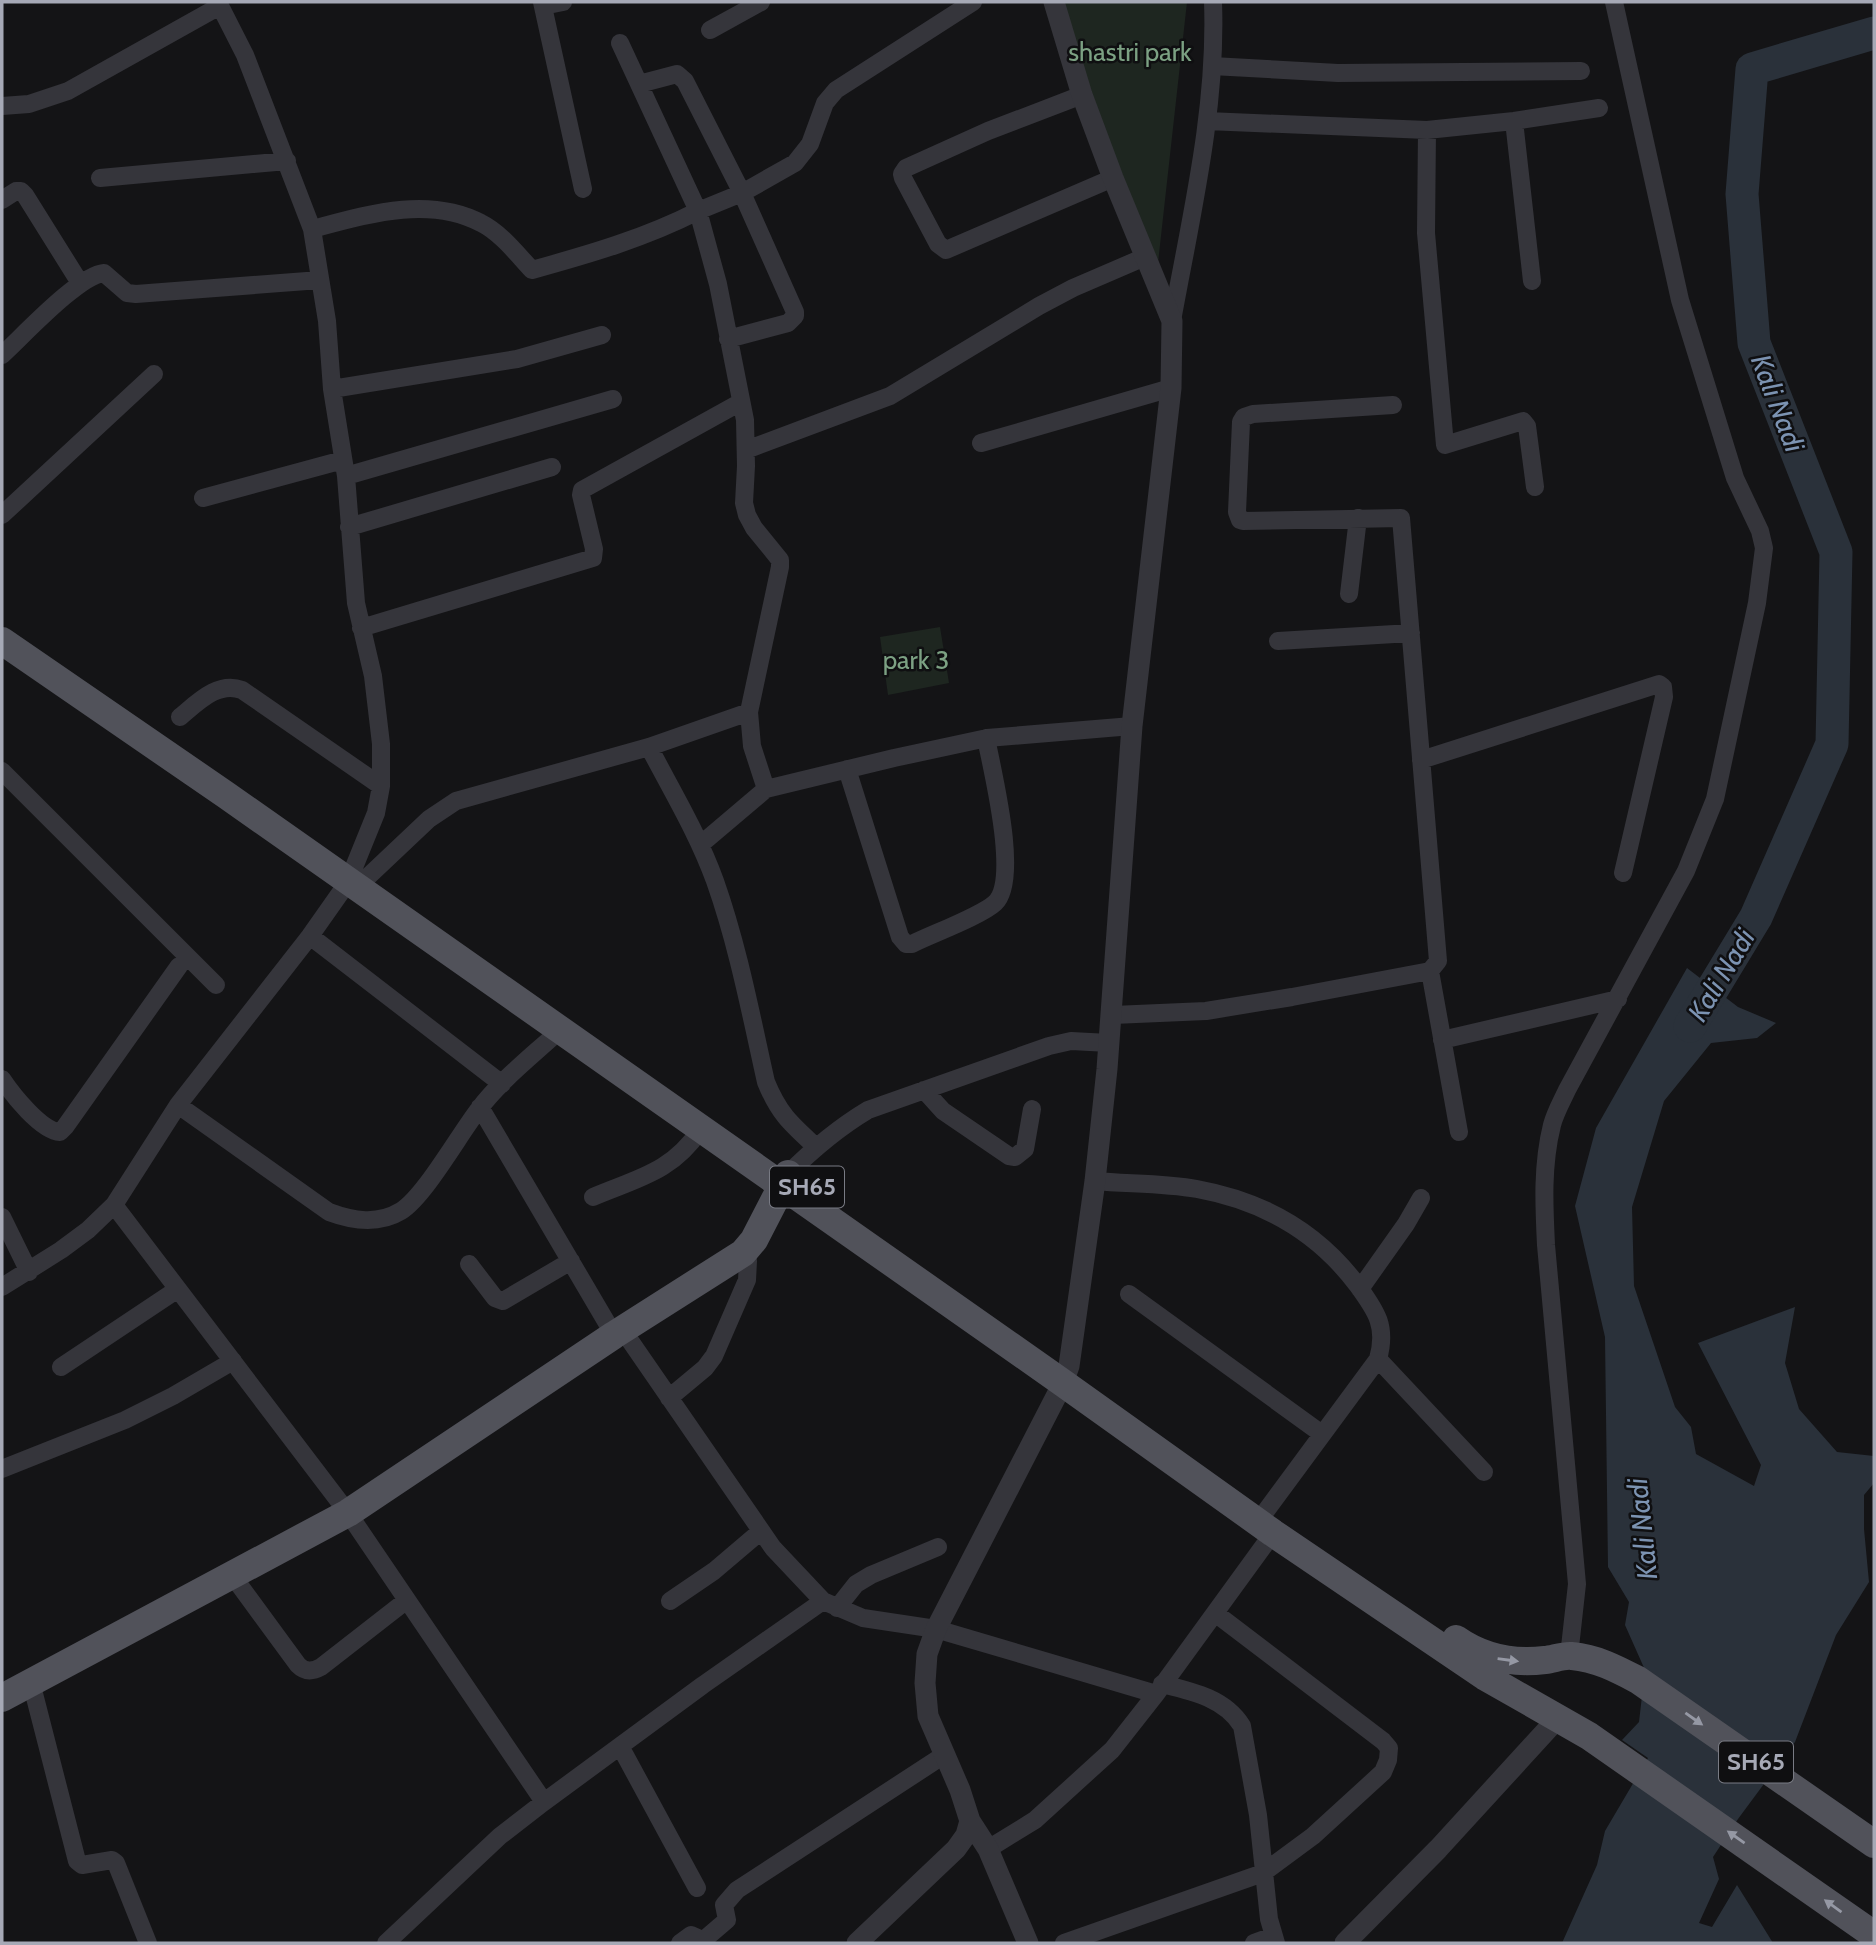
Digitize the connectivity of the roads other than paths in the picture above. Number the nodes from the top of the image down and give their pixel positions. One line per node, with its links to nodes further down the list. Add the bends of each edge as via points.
1 (563, 2): 8 (street)
2 (761, 2): 9 (street)
3 (973, 2): 24 (street, via 836,90 825,103 804,154)
4 (1054, 2): 14 (street)
5 (1213, 2): 11 (street)
6 (1614, 2): 74 (street, via 1680,300 1735,478 1764,548 1757,603 1715,799 1686,871)
7 (219, 4): 15 (street, via 68,91 29,104); 20 (street, via 245,55)
8 (542, 4): 23 (street)
9 (710, 30)
10 (620, 43): 13 (street)
11 (1212, 66): 12 (street, via 1338,73); 17 (street)
12 (1581, 71)
13 (639, 84): 24 (street, via 681,75); 26 (street)
14 (1082, 95): 22 (street); 22 (street, via 906,168 902,178 938,244 946,250)
15 (2, 106)
16 (1600, 108): 18 (street)
17 (1207, 121): 19 (street); 32 (street)
18 (1514, 121): 19 (street); 30 (street)
19 (1427, 130): 46 (street, via 1426,233 1445,445 1523,421)
20 (287, 161): 21 (street); 27 (street)
21 (100, 178)
22 (1113, 178): 28 (street)
23 (583, 189)
24 (742, 193): 26 (street); 34 (street, via 796,316 788,323)
25 (2, 200): 31 (street, via 22,191)
26 (698, 211): 27 (street, via 616,246 532,270 482,223 456,213 418,209 379,212); 34 (street)
27 (312, 229): 29 (street)
28 (1145, 257): 32 (street); 43 (street, via 1039,306 890,396)
29 (320, 280): 31 (street, via 136,294 120,289 104,273); 37 (street)
30 (1532, 281)
31 (80, 283): 35 (street)
32 (1172, 321): 38 (street)
33 (602, 335): 37 (street, via 517,359)
34 (728, 339): 40 (street)
35 (2, 355)
36 (154, 374): 48 (street)
37 (332, 388): 45 (street)
38 (1171, 388): 42 (street); 59 (street)
39 (613, 398): 45 (street)
40 (741, 402): 43 (street); 53 (street, via 582,490 593,558)
41 (1393, 405): 49 (street, via 1254,414 1241,422 1240,520)
42 (981, 443)
43 (746, 450): 57 (street, via 747,515 780,559)
44 (552, 467): 50 (street)
45 (344, 468): 47 (street); 50 (street)
46 (1535, 486)
47 (203, 498)
48 (2, 515)
49 (1358, 518): 51 (street); 54 (street, via 1401,518)
50 (349, 527): 53 (street)
51 (1349, 594)
52 (2, 621): 69 (main road, SH65)
53 (361, 628): 65 (street, via 373,676)
54 (1411, 633): 56 (street); 62 (street)
55 (2, 641): 69 (main road, SH65)
56 (1278, 641)
57 (749, 712): 61 (street); 66 (street, via 752,746)
58 (180, 717): 65 (street, via 207,696 232,686)
59 (1132, 726): 60 (street); 75 (street)
60 (986, 738): 63 (street); 63 (street, via 1004,838 1003,889 993,905 912,944 900,937)
61 (649, 747): 67 (street); 69 (street, via 456,801)
62 (1421, 760): 68 (street, via 1659,684 1664,687 1664,697); 72 (street, via 1439,955)
63 (847, 769): 66 (street)
64 (2, 771): 73 (street)
65 (382, 786): 69 (street)
66 (766, 789): 67 (street)
67 (700, 845): 87 (street, via 731,932 766,1082 785,1119)
68 (1623, 873)
69 (356, 879): 70 (street); 76 (main road, SH65); 88 (main road, SH65)
70 (310, 936): 80 (street); 82 (street)
71 (179, 966): 79 (street, via 60,1132 27,1110)
72 (1430, 971): 75 (street, via 1217,1009); 77 (street)
73 (216, 985)
74 (1618, 999): 77 (street); 121 (street, via 1567,1090 1553,1123 1546,1160 1546,1245 1577,1584)
75 (1113, 1015): 78 (street)
76 (559, 1031): 80 (street); 85 (main road, SH65)
77 (1442, 1040): 86 (street)
78 (1109, 1043): 81 (street, via 1071,1041 1049,1046); 89 (street)
79 (2, 1079)
80 (502, 1084): 83 (street)
81 (924, 1090): 84 (street, via 943,1111 1009,1156 1025,1149); 87 (street, via 868,1110)
82 (178, 1105): 83 (street, via 330,1212 352,1220 379,1220 402,1210); 92 (street)
83 (480, 1107): 95 (street)
84 (1032, 1109)
85 (700, 1130): 88 (main road, SH65); 90 (street, via 663,1168)
86 (1459, 1132)
87 (815, 1146): 88 (street)
88 (785, 1180): 94 (main road); 106 (main road, SH65)
89 (1095, 1181): 100 (street, via 1196,1189 1241,1201 1289,1222 1321,1244); 106 (street)
90 (593, 1197)
91 (1421, 1198): 100 (street)
92 (114, 1205): 97 (street, via 88,1230); 99 (street)
93 (2, 1217): 97 (street)
94 (743, 1253): 102 (main road); 107 (street, via 749,1268 747,1280 714,1356)
95 (571, 1261): 96 (street, via 503,1301 495,1298); 102 (street)
96 (469, 1264)
97 (29, 1272): 98 (street)
98 (2, 1287)
99 (178, 1289): 104 (street); 105 (street)
100 (1360, 1289): 103 (street, via 1381,1323)
101 (1129, 1294): 108 (street)
102 (618, 1332): 107 (street); 111 (main road)
103 (1378, 1359): 108 (street); 110 (street)
104 (233, 1361): 109 (street, via 125,1420); 111 (street)
105 (61, 1367)
106 (1066, 1374): 112 (main road, SH65); 120 (street)
107 (669, 1398): 113 (street)
108 (1322, 1434): 112 (street)
109 (2, 1469)
110 (1484, 1472)
111 (348, 1513): 115 (main road); 116 (street)
112 (1266, 1522): 119 (street); 121 (main road, SH65, one-way to 121, via 1477,1652 1519,1662); 125 (main road, SH65, via 1484,1676)
113 (761, 1531): 117 (street); 118 (street)
114 (938, 1547): 118 (street, via 871,1575)
115 (232, 1575): 116 (street, via 304,1670 321,1667); 122 (main road)
116 (407, 1600): 128 (street)
117 (670, 1601)
118 (830, 1605): 120 (street, via 863,1618); 126 (street, via 703,1685)
119 (1215, 1613): 123 (street); 132 (street, via 1389,1748 1383,1772 1373,1782)
120 (936, 1629): 123 (street); 127 (street, via 927,1654 925,1683 928,1716)
121 (1569, 1656): 130 (main road, SH65, one-way to 130, via 1593,1659 1638,1680)
122 (31, 1682): 124 (main road); 136 (street, via 77,1861 82,1865 117,1863)
123 (1159, 1689): 131 (street, via 1112,1750 1063,1796); 132 (street, via 1209,1698 1242,1726)
124 (2, 1698)
125 (1557, 1719): 134 (main road, SH65, one-way to 125, via 1589,1736); 143 (street)
126 (620, 1746): 128 (street); 133 (street)
127 (944, 1755): 129 (street); 138 (street, via 737,1890 724,1905 729,1917 706,1938 691,1936)
128 (544, 1802): 137 (street, via 500,1836)
129 (970, 1821): 131 (street); 139 (street, via 956,1849)
130 (1874, 1844)
131 (988, 1849): 140 (street)
132 (1263, 1873): 135 (street); 141 (street)
133 (697, 1888)
134 (1874, 1935)
135 (1275, 1939): 142 (street)
136 (148, 1943)
137 (386, 1943)
138 (680, 1943)
139 (857, 1943)
140 (1028, 1943)
141 (1064, 1943)
142 (1254, 1943)
143 (1345, 1943)

